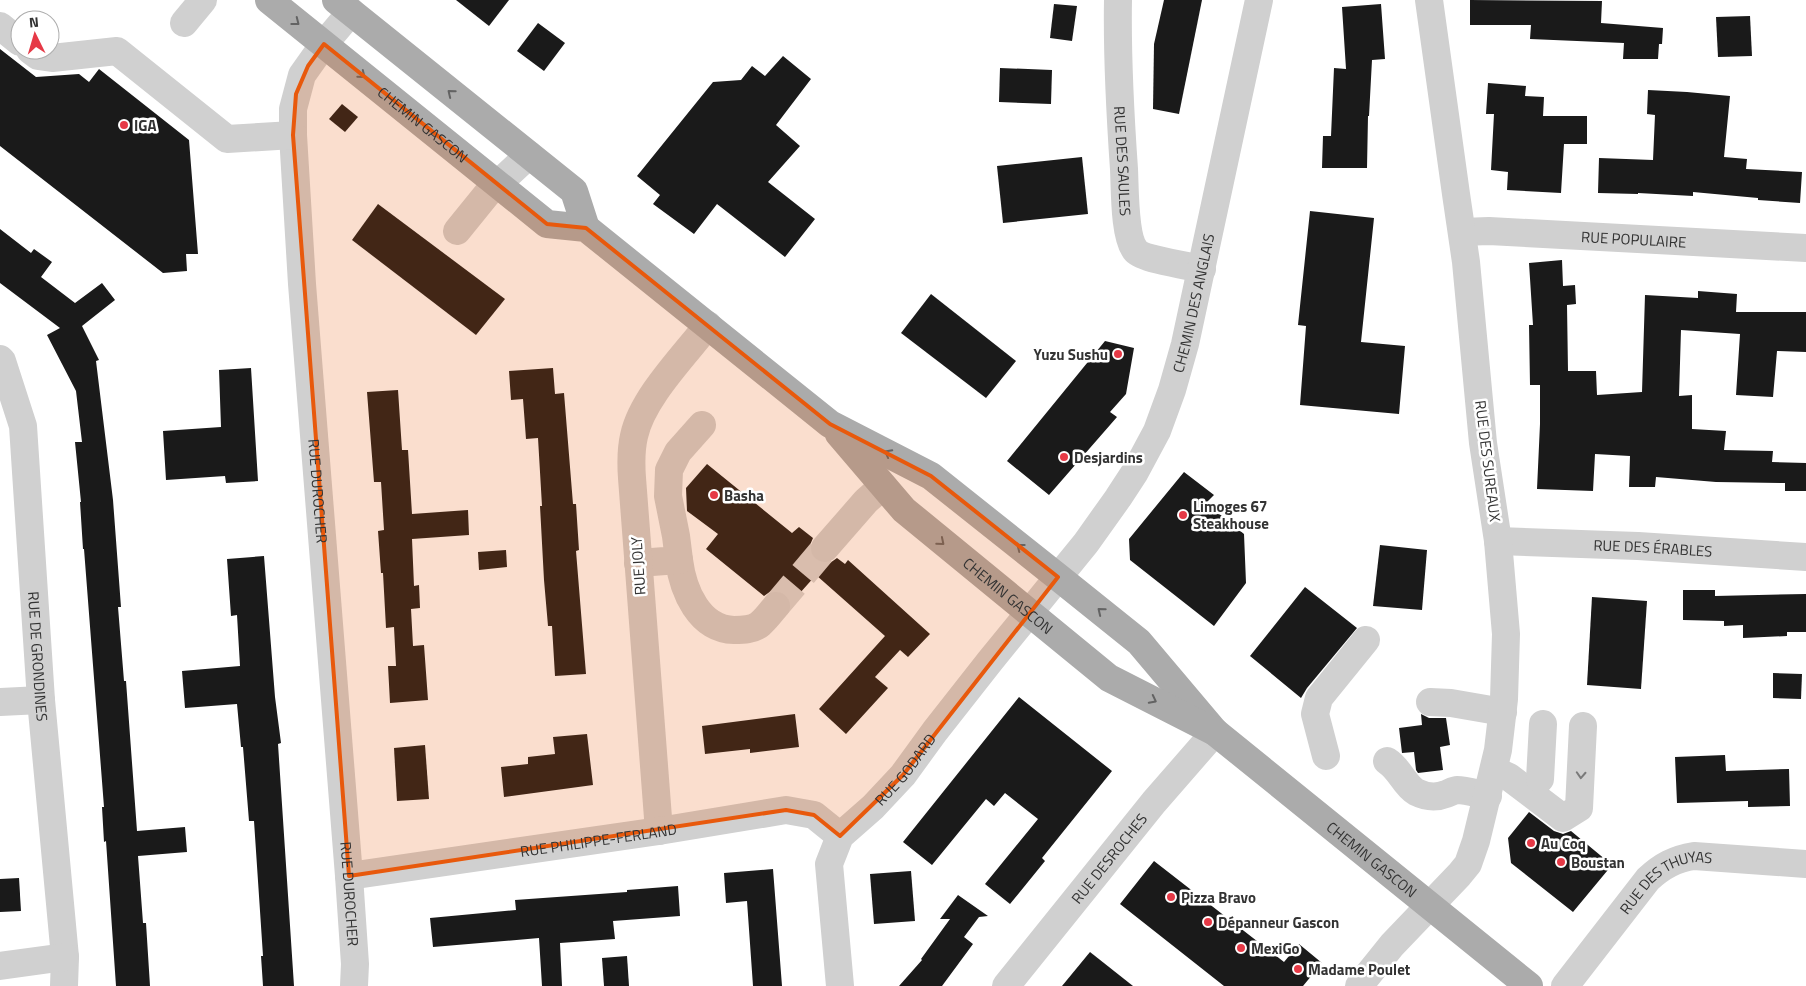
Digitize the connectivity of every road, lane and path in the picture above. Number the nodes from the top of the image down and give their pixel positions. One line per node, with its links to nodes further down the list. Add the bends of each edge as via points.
1 (203, 0): 7 (street)
2 (269, 0): 10 (main road, CHEMIN GASCON, one-way to 10)
3 (1118, 0): 19 (street, RUE DES SAULES, via 1126,217 1132,245 1140,255)
4 (1259, 0): 19 (street, CHEMIN DES ANGLAIS)
5 (1429, 0): 17 (street, RUE DES SUREAUX)
6 (344, 6): 10 (street, RUE DUROCHER); 13 (main road, one-way to 6)
7 (184, 23)
8 (0, 26): 9 (street)
9 (10, 34)
10 (324, 44): 12 (street, RUE DUROCHER, via 298,84 293,109); 14 (main road, CHEMIN GASCON, one-way to 14)
11 (60, 57): 12 (street, via 117,51 227,139)
12 (293, 135): 51 (street, RUE DUROCHER)
13 (529, 156): 14 (street); 15 (main road, via 574,191)
14 (498, 184): 15 (main road, CHEMIN GASCON, via 547,224); 16 (street)
15 (586, 228): 20 (main road, CHEMIN GASCON)
16 (457, 231)
17 (1462, 232): 18 (street, RUE POPULAIRE); 27 (street, RUE DES SUREAUX, via 1483,443)
18 (1806, 248)
19 (1202, 269): 32 (street, CHEMIN DES ANGLAIS, via 1177,375 1157,431 1118,498)
20 (708, 325): 22 (main road, CHEMIN GASCON); 25 (street, RUE JOLY, via 644,410 633,437)
21 (0, 359): 36 (street, RUE DE GRONDINES, via 23,426)
22 (830, 424): 26 (main road, CHEMIN GASCON); 32 (main road, CHEMIN GASCON, one-way to 22, via 931,476)
23 (702, 425): 24 (street, via 678,452)
24 (669, 476): 25 (street); 30 (street, via 668,496)
25 (632, 478): 31 (street, RUE JOLY)
26 (884, 486): 28 (street, via 866,501); 34 (main road, CHEMIN GASCON, one-way to 34, via 904,510)
27 (1498, 541): 29 (street, RUE DES ÉRABLES); 39 (street, RUE DES SUREAUX, via 1506,634)
28 (824, 548)
29 (1806, 557)
30 (679, 560): 31 (street); 33 (street, via 691,599 712,624 731,630 752,628)
31 (638, 564): 48 (street, RUE JOLY)
32 (1058, 577): 34 (street, RUE GODARD); 42 (main road, CHEMIN GASCON, one-way to 32, via 1139,642)
33 (776, 606)
34 (1029, 613): 42 (main road, CHEMIN GASCON, one-way to 42, via 1109,678); 49 (street, RUE GODARD, via 904,775)
35 (1366, 640): 43 (street, via 1318,698 1315,714)
36 (41, 700): 37 (street); 53 (street, RUE DE GRONDINES)
37 (0, 702)
38 (1430, 702): 39 (street)
39 (1503, 712): 45 (street, RUE DES SUREAUX)
40 (1543, 724): 46 (street)
41 (1583, 726): 45 (street, one-way to 45, via 1579,808 1563,818 1509,777)
42 (1215, 732): 52 (main road, CHEMIN GASCON); 58 (street, RUE DESROCHES, via 1154,802)
43 (1326, 756)
44 (1387, 761): 47 (street, via 1398,769 1414,791 1424,795 1441,796 1456,790)
45 (1494, 770): 47 (street, RUE DES SUREAUX)
46 (1540, 778)
47 (1488, 796): 52 (street, RUE DES SUREAUX, via 1468,864)
48 (659, 831): 49 (street, RUE PHILIPPE-FERLAND, via 786,810 814,815); 51 (street, RUE PHILIPPE-FERLAND)
49 (840, 836): 57 (street, RUE GODARD, via 830,864)
50 (1806, 864): 61 (street, RUE DES THUYAS, via 1694,856 1665,865 1648,880)
51 (349, 876): 56 (street, RUE DUROCHER)
52 (1431, 905): 59 (street, RUE DES SUREAUX, via 1392,945); 60 (main road, CHEMIN GASCON)
53 (65, 958): 54 (street); 55 (street, RUE DE GRONDINES)
54 (0, 966)
55 (64, 986)
56 (354, 986)
57 (840, 986)
58 (1006, 986)
59 (1359, 986)
60 (1529, 986)
61 (1565, 986)

